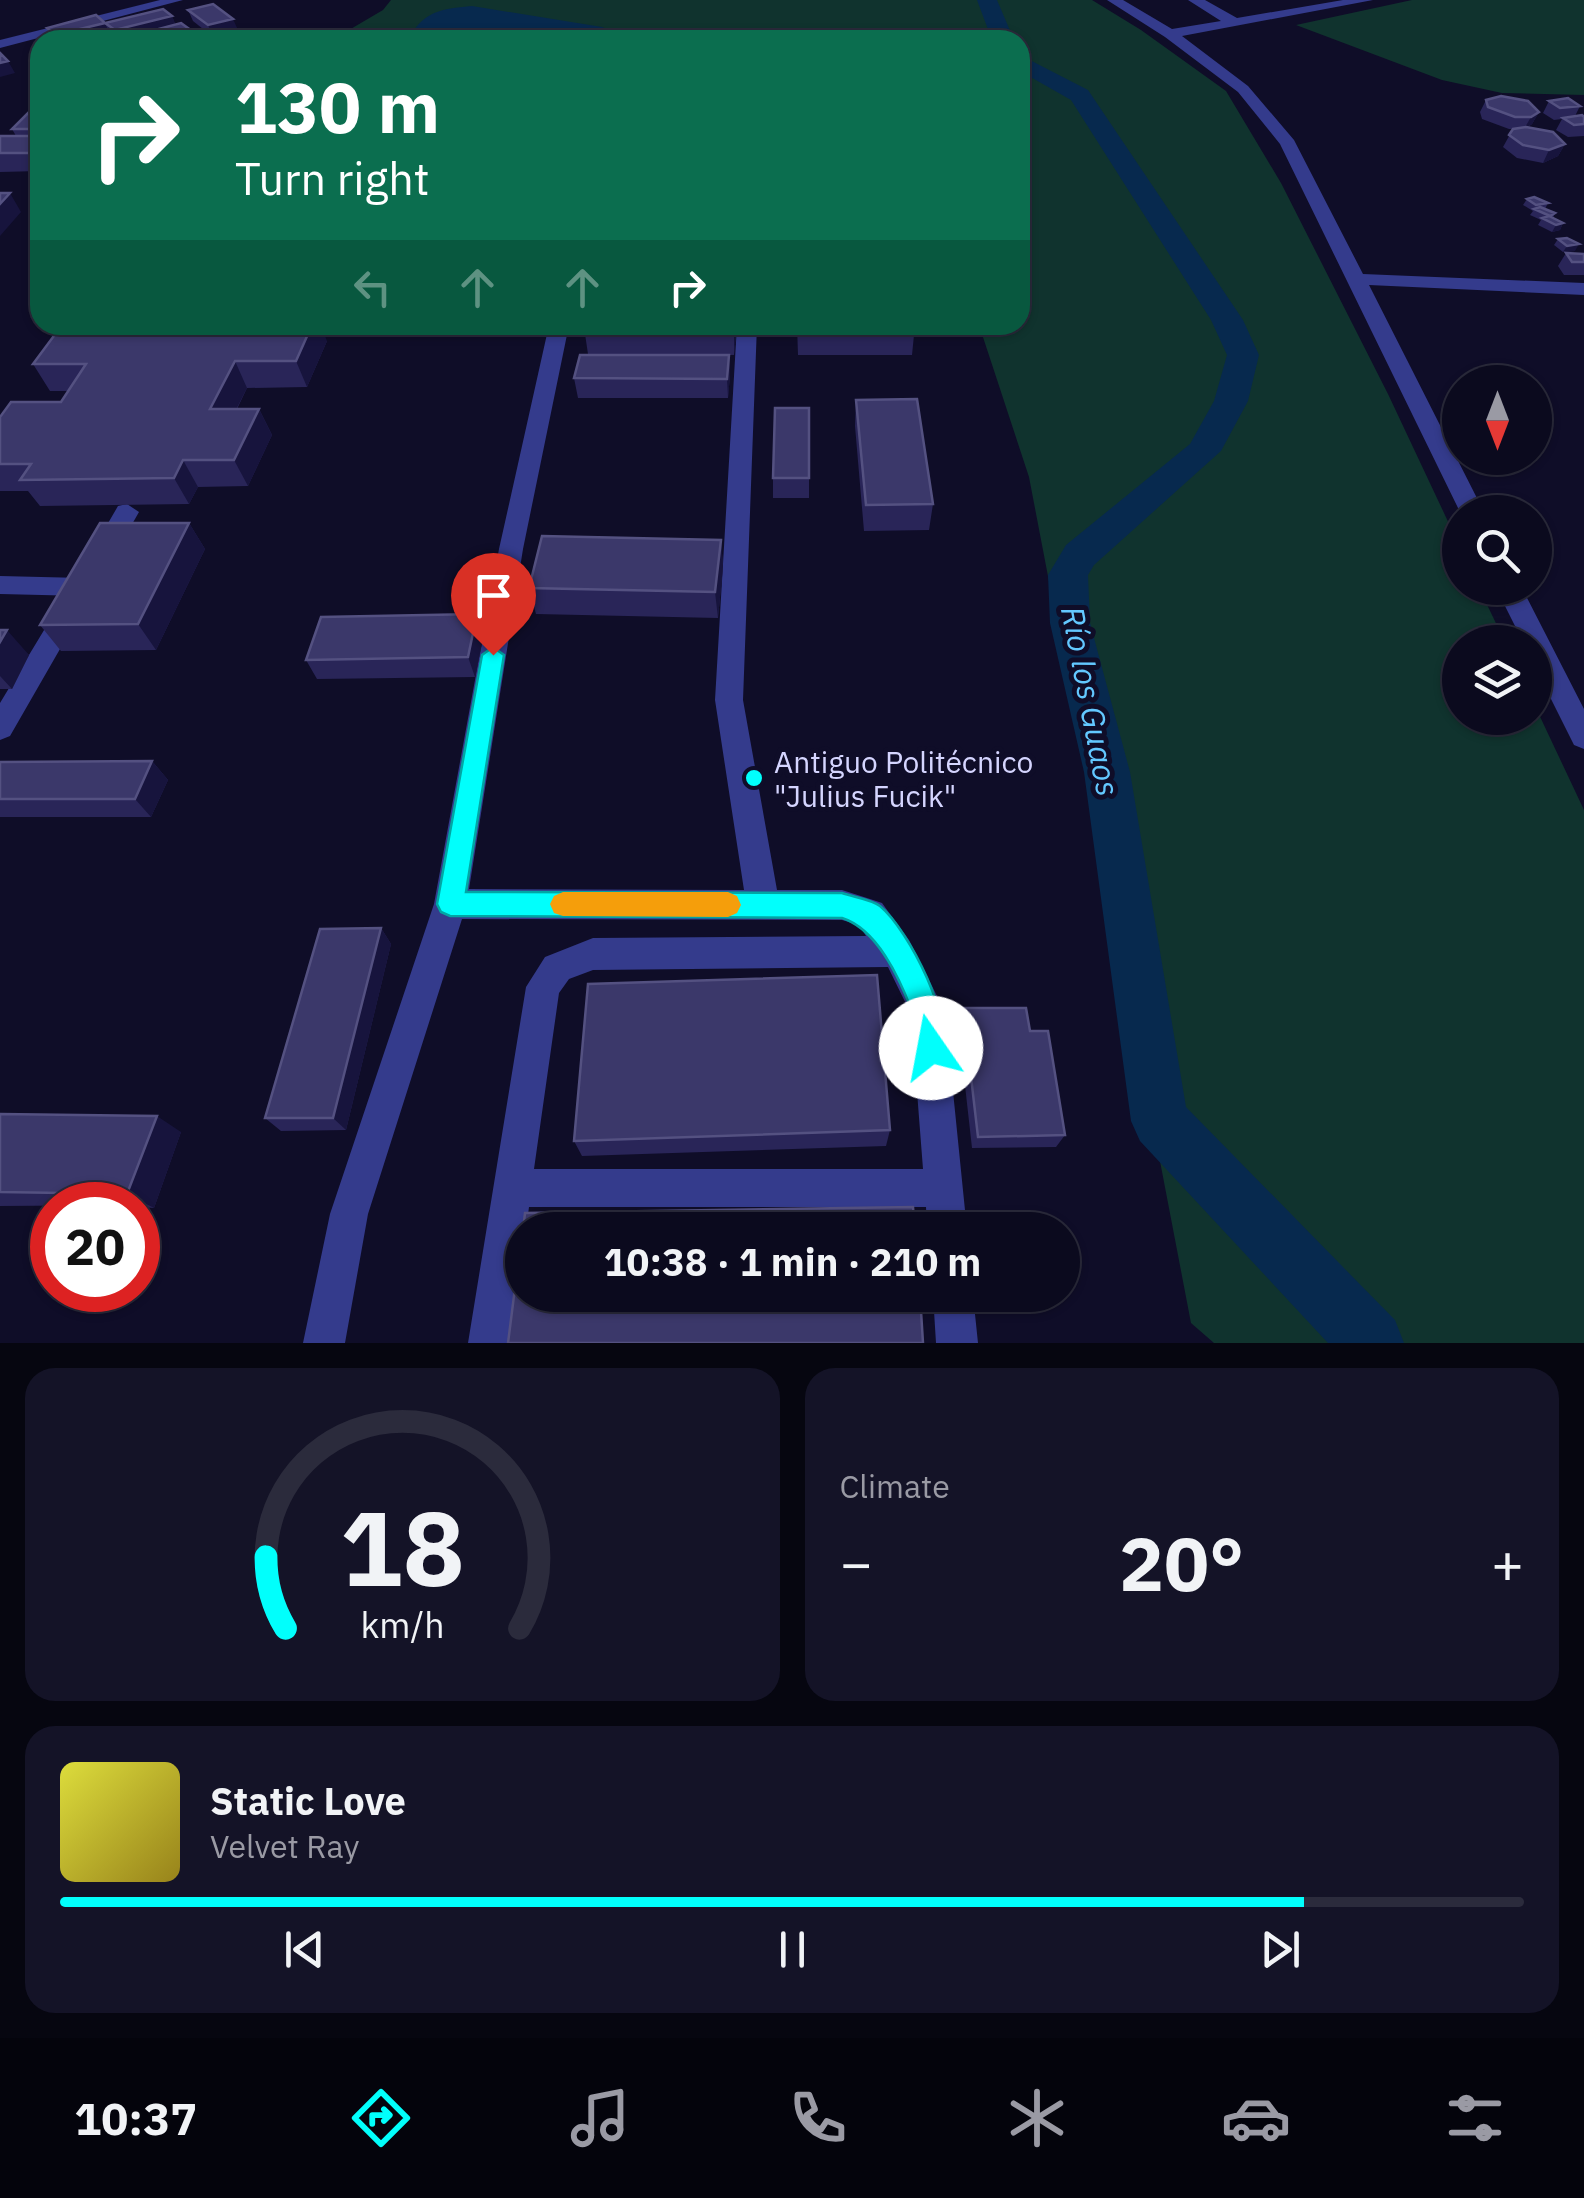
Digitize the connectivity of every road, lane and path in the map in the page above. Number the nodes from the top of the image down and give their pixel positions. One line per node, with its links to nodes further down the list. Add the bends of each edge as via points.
1 (176, 0): 6 (street)
2 (1114, 0): 7 (street)
3 (1195, 0): 5 (street)
4 (1366, 0): 5 (street)
5 (1235, 23): 7 (street)
6 (56, 30)
7 (1170, 34): 10 (street, via 1244,89 1288,142)
8 (30, 36): 9 (street)
9 (0, 44)
10 (1356, 279): 11 (street); 14 (street)
11 (1584, 289)
12 (557, 335): 21 (street)
13 (746, 335): 22 (street, via 727,543 729,700)
14 (1464, 495)
15 (127, 512): 17 (street)
16 (0, 585): 17 (street)
17 (83, 587): 19 (street)
18 (1518, 605): 20 (street)
19 (0, 728)
20 (1584, 737)
21 (450, 904): 22 (street); 28 (street, via 348,1214)
22 (763, 905): 23 (street, via 842,905 870,914)
23 (896, 951): 24 (street, via 592,954 557,968 543,987); 25 (street, via 928,1012)
24 (512, 1188): 25 (street); 29 (street)
25 (943, 1188): 26 (street)
26 (945, 1212)
27 (954, 1312): 30 (street)
28 (324, 1343)
29 (489, 1343)
30 (957, 1343)

